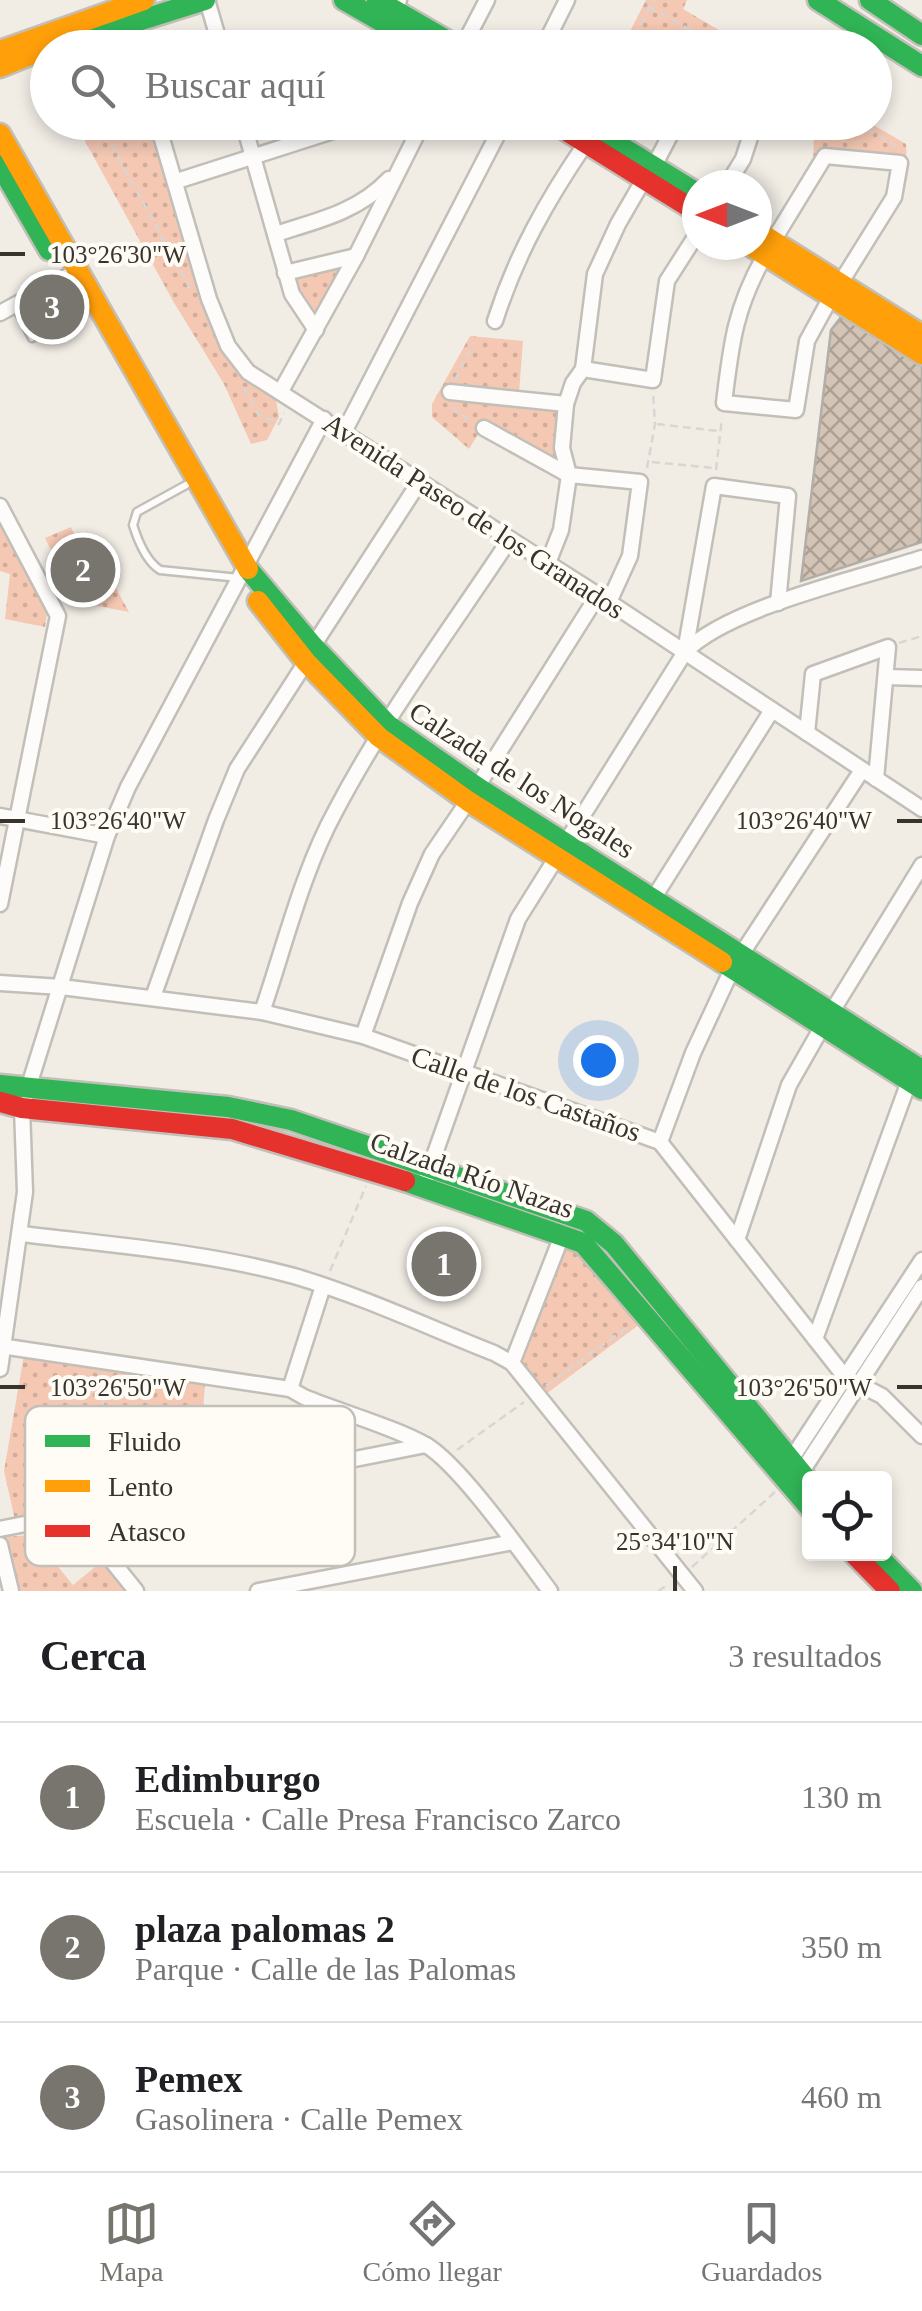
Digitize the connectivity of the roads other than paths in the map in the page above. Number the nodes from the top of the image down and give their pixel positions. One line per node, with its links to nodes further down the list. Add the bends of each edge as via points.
1 (206, 0): 7 (street); 11 (street)
2 (344, 0): 8 (street)
3 (487, 0): 14 (street)
4 (568, 0): 15 (street)
5 (818, 0): 16 (street)
6 (880, 3): 17 (street); 18 (street)
7 (131, 7): 9 (street); 10 (street)
8 (390, 8): 12 (street); 13 (street)
9 (66, 30)
10 (86, 30)
11 (215, 30)
12 (411, 30)
13 (429, 30)
14 (471, 30)
15 (552, 30)
16 (865, 30)
17 (869, 30)
18 (922, 34)
19 (30, 43): 22 (street)
20 (892, 47): 23 (street)
21 (30, 50): 22 (street)
22 (2, 53)
23 (922, 66)
24 (0, 134): 38 (street, Calzada de los Nogales)
25 (163, 140): 39 (street, Avenida Paseo de los Granados)
26 (248, 140): 34 (street)
27 (305, 140): 34 (street)
28 (414, 140): 35 (street)
29 (495, 140): 65 (street)
30 (584, 140): 54 (street, via 533,226)
31 (604, 140): 37 (street)
32 (668, 140): 37 (street)
33 (749, 140): 36 (street)
34 (253, 157): 39 (street); 43 (street)
35 (399, 169): 43 (street, via 372,197); 45 (street)
36 (736, 170)
37 (649, 172): 40 (street); 41 (street); 58 (street, via 595,274)
38 (8, 176): 49 (street, Calzada de los Nogales)
39 (177, 182): 60 (street, Avenida Paseo de los Granados, via 228,346 248,372)
40 (682, 186)
41 (682, 200)
42 (772, 228): 50 (street, via 825,156 900,164 894,197)
43 (275, 234): 48 (street)
44 (772, 250): 50 (street)
45 (356, 256): 48 (street); 55 (street)
46 (682, 258): 58 (street, via 667,281 653,380)
47 (756, 260): 50 (street, via 734,328 724,403 796,410 806,341)
48 (285, 273): 55 (street)
49 (71, 274): 51 (street); 52 (street, Calzada de los Nogales); 59 (street, Calzada de los Nogales)
50 (836, 290): 56 (street); 57 (street)
51 (15, 304): 52 (lane, via 32,338); 53 (street)
52 (83, 309): 59 (street, Calzada de los Nogales)
53 (0, 313)
54 (495, 321)
55 (316, 330): 60 (street)
56 (922, 335)
57 (922, 354)
58 (582, 370): 62 (street)
59 (136, 387): 68 (street, Calzada de los Nogales); 70 (street, Calzada de los Nogales)
60 (281, 391): 63 (street, Avenida Paseo de los Granados)
61 (450, 392): 62 (street)
62 (566, 404): 66 (street, via 562,448)
63 (324, 419): 65 (street, Avenida Paseo de los Granados); 74 (street)
64 (484, 428): 66 (street)
65 (344, 432): 67 (street, Avenida Paseo de los Granados)
66 (569, 475): 73 (street, via 562,530); 75 (street, via 640,482 630,556)
67 (420, 481): 71 (street, Avenida Paseo de los Granados); 78 (street)
68 (186, 485): 70 (street, Calzada de los Nogales); 74 (lane, via 137,512 133,525 153,565)
69 (0, 506): 89 (street, via 58,616)
70 (208, 513): 74 (street, Calzada de los Nogales)
71 (510, 539): 73 (street, Avenida Paseo de los Granados); 82 (street)
72 (922, 558): 76 (street)
73 (548, 563): 75 (street, Avenida Paseo de los Granados)
74 (243, 573): 78 (street, Calzada de los Nogales); 90 (street)
75 (603, 599): 77 (street, Avenida Paseo de los Granados); 86 (street)
76 (778, 604): 77 (street, via 713,628); 77 (street, via 788,496 714,486)
77 (684, 652): 81 (street, Avenida Paseo de los Granados); 91 (street)
78 (310, 654): 82 (street, Calzada de los Nogales); 98 (street, via 237,770)
79 (886, 677): 80 (street); 83 (street, via 888,647 812,674); 85 (street)
80 (922, 678)
81 (772, 710): 83 (street, Avenida Paseo de los Granados); 93 (street)
82 (383, 731): 86 (street, Calzada de los Nogales); 99 (street, via 315,854)
83 (807, 733): 84 (street, Avenida Paseo de los Granados)
84 (862, 770): 85 (street, Avenida Paseo de los Granados); 95 (street)
85 (876, 779): 87 (street, Avenida Paseo de los Granados)
86 (473, 794): 91 (street, Calzada de los Nogales); 101 (street, via 432,854)
87 (922, 809)
88 (0, 816): 89 (street)
89 (18, 820): 90 (street); 94 (street)
90 (107, 836): 97 (street)
91 (560, 848): 93 (street, Calzada de los Nogales); 95 (street, Calzada de los Nogales); 102 (street, via 518,919)
92 (922, 865): 100 (street)
93 (653, 899): 95 (street, Calzada de los Nogales)
94 (0, 904)
95 (737, 961): 100 (street, Calzada de los Nogales); 107 (street)
96 (0, 984): 97 (street, Calle de los Castaños)
97 (61, 987): 98 (street, Calle de los Castaños); 105 (street)
98 (154, 997): 99 (street, Calle de los Castaños)
99 (262, 1012): 101 (street, Calle de los Castaños)
100 (827, 1020): 103 (street, Calzada de los Nogales); 111 (street, via 789,1085)
101 (362, 1036): 102 (street, Calle de los Castaños)
102 (462, 1073): 107 (street, Calle de los Castaños); 108 (street)
103 (918, 1073): 116 (street)
104 (0, 1085): 105 (street, Calzada Río Nazas)
105 (24, 1099): 106 (street, Calzada Río Nazas); 108 (street, Calzada Río Nazas, via 232,1129 373,1170); 108 (street, Calzada Río Nazas, via 228,1106 291,1120); 110 (street)
106 (0, 1102)
107 (660, 1142): 111 (street, Calle de los Castaños)
108 (426, 1177): 109 (street, Calzada Río Nazas); 127 (street, Calzada Río Nazas, via 602,1231)
109 (563, 1233): 118 (street); 127 (street, Calzada Río Nazas, via 595,1253)
110 (22, 1234): 113 (street, via 258,1267); 115 (street)
111 (737, 1240): 116 (street, Calle de los Castaños)
112 (922, 1260): 120 (street)
113 (323, 1286): 118 (street); 121 (street)
114 (922, 1287): 120 (street)
115 (4, 1304): 117 (street)
116 (815, 1339): 120 (street, Calle de los Castaños)
117 (1, 1345): 119 (street); 121 (street)
118 (512, 1363): 139 (street)
119 (0, 1369)
120 (852, 1381): 124 (street, Calle de los Castaños, via 882,1396); 127 (street)
121 (290, 1389): 122 (street)
122 (324, 1406)
123 (355, 1418): 125 (street)
124 (922, 1436)
125 (426, 1446): 126 (street); 130 (street)
126 (355, 1460)
127 (793, 1478)
128 (25, 1524): 129 (street)
129 (0, 1529)
130 (513, 1542): 137 (street); 138 (street)
131 (0, 1545): 135 (street)
132 (861, 1561): 140 (street)
133 (883, 1561): 141 (street)
134 (116, 1566): 136 (street)
135 (11, 1591)
136 (136, 1591)
137 (258, 1591)
138 (550, 1591)
139 (695, 1591)
140 (890, 1591)
141 (912, 1591)

